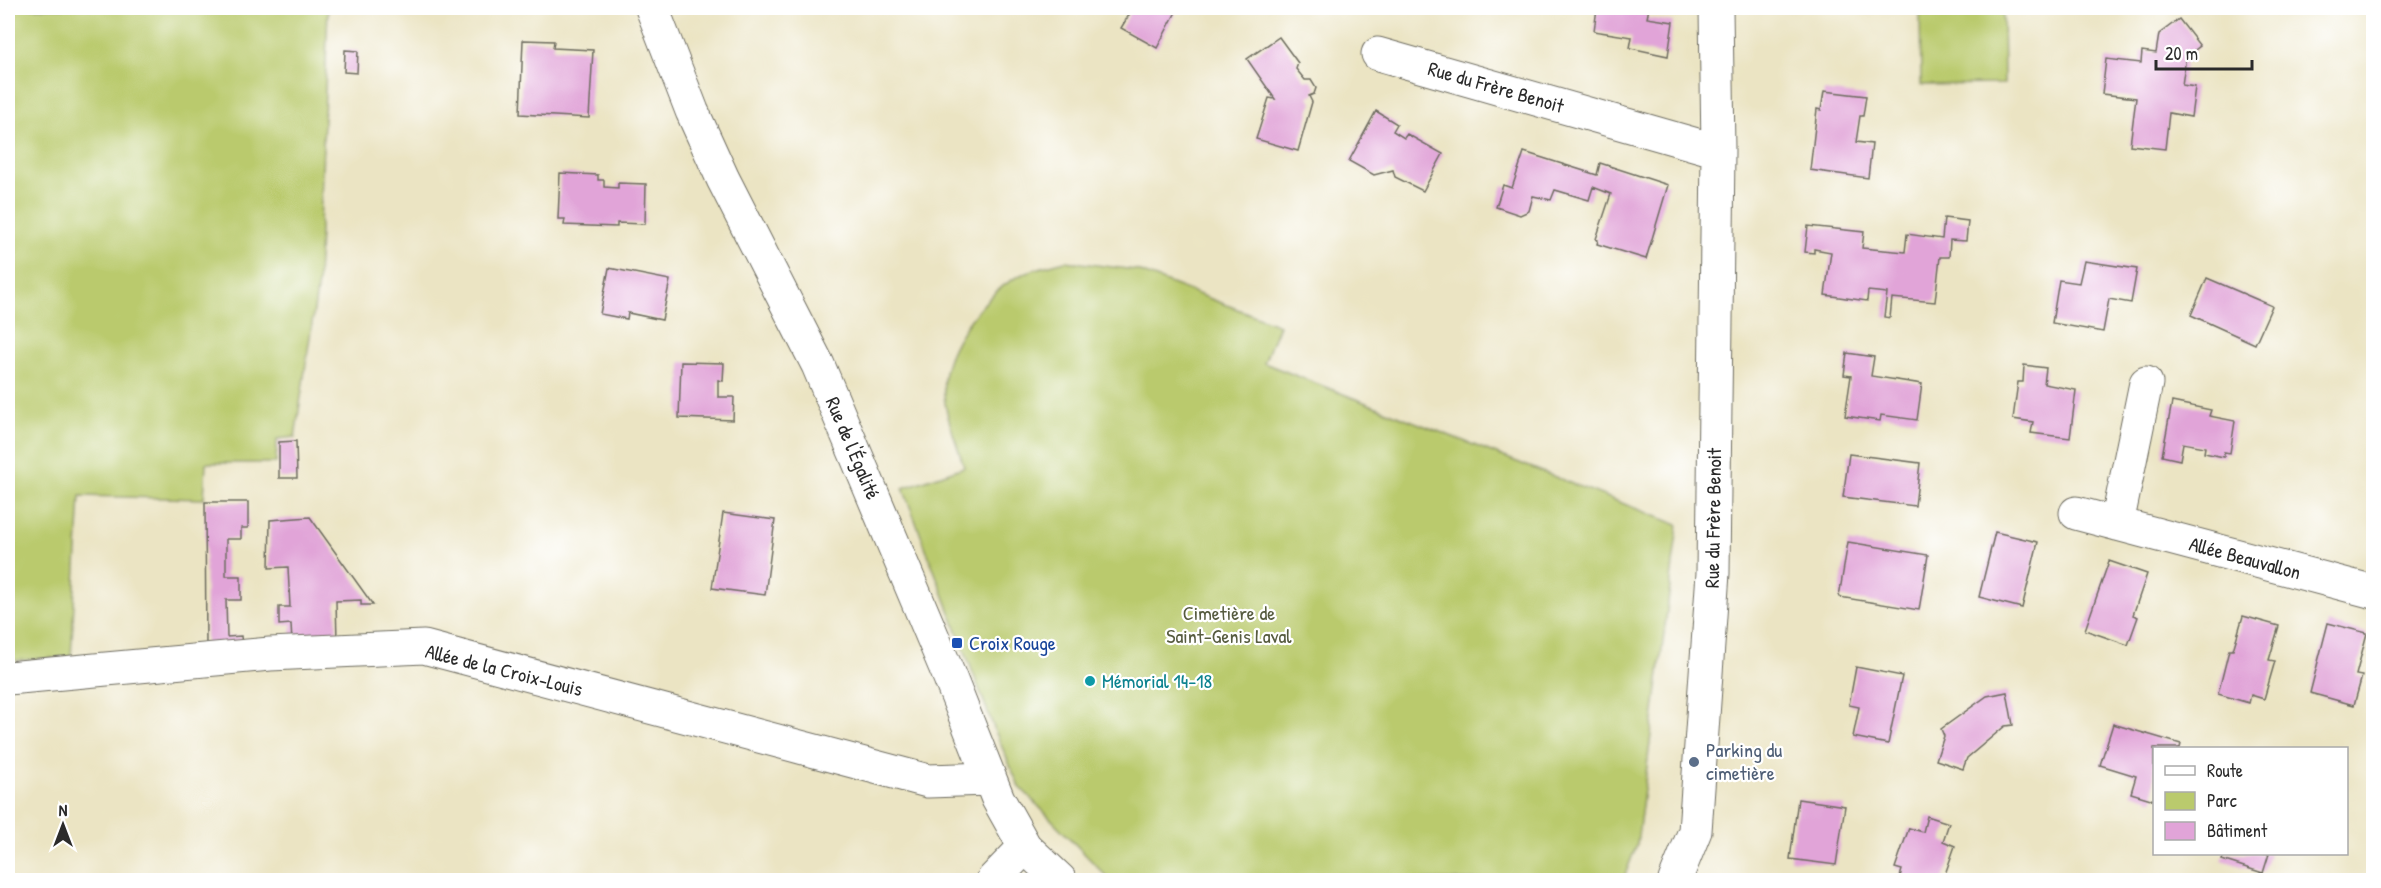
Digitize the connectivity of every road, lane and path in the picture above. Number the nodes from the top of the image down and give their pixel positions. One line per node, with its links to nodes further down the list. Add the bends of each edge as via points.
1 (652, 8): 10 (street, Rue de l'Égalité, via 723,179 818,365)
2 (1716, 8): 4 (street, Rue du Frère Benoit)
3 (1378, 54): 4 (street, Rue du Frère Benoit)
4 (1718, 151): 14 (street, Rue du Frère Benoit, via 1713,573 1695,831)
5 (2146, 383): 7 (street)
6 (2076, 513): 7 (street, Allée Beauvallon)
7 (2117, 524): 8 (street, Allée Beauvallon)
8 (2373, 592)
9 (8, 678): 10 (street, Allée de la Croix-Louis, via 270,654 424,647 928,781)
10 (989, 779): 11 (street, Rue de l'Égalité)
11 (1024, 847): 12 (street); 13 (street, Rue de l'Égalité)
12 (993, 880)
13 (1060, 880)
14 (1675, 880)

